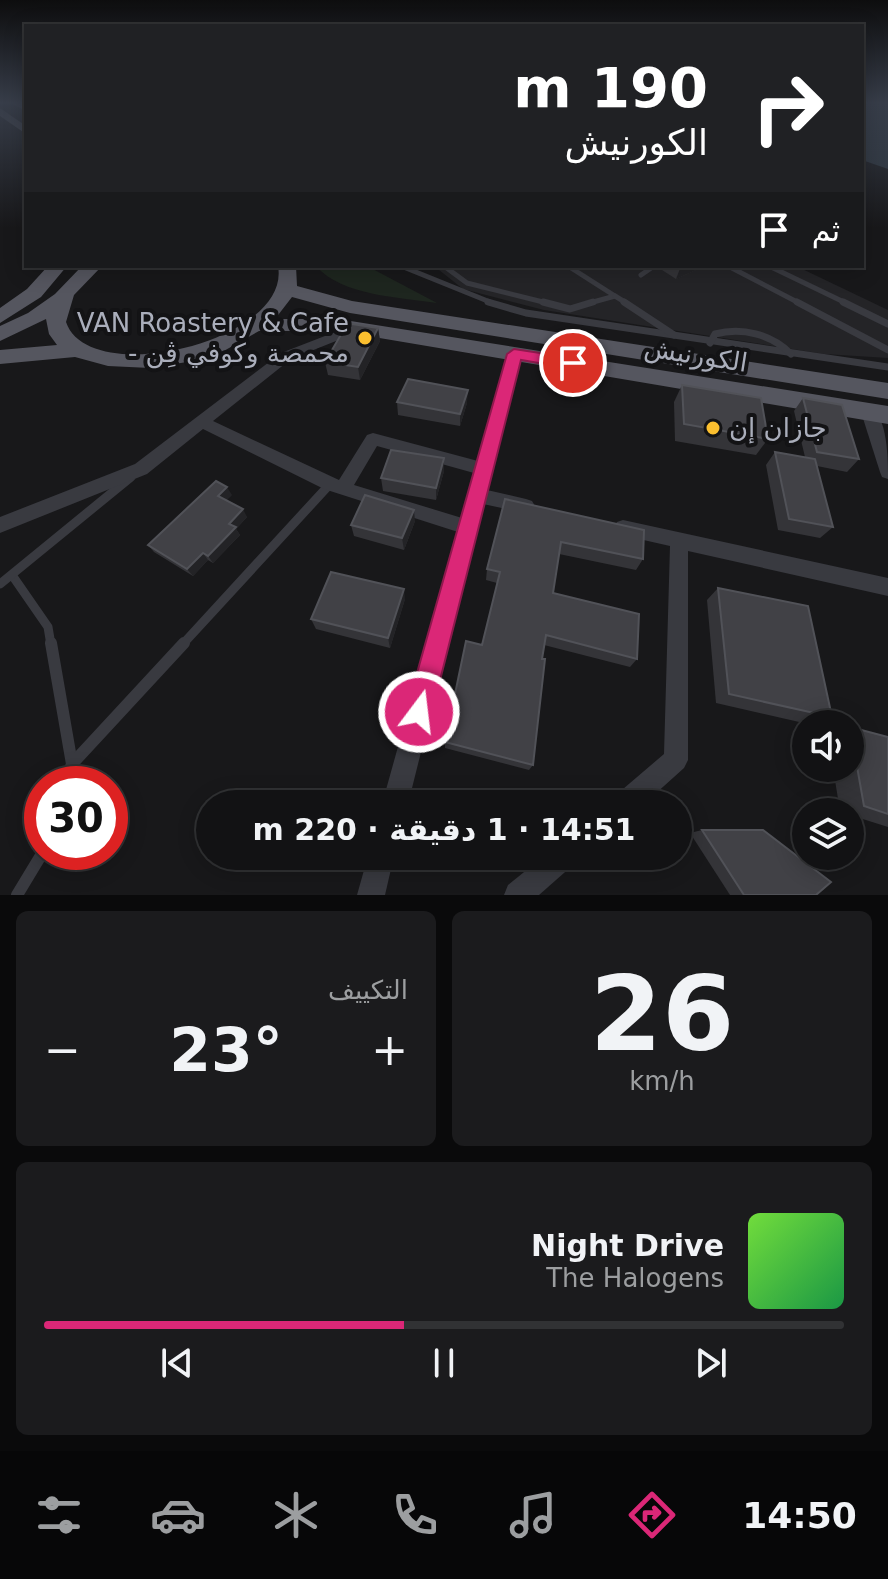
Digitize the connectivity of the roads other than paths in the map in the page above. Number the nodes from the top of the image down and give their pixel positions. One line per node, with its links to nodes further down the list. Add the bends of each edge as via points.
1 (56, 268): 14 (main road, via 34,293)
2 (90, 268): 13 (main road)
3 (287, 268): 11 (main road)
4 (406, 268): 19 (lane, via 480,300)
5 (447, 268): 12 (lane, via 467,283 570,309)
6 (571, 268): 12 (lane)
7 (651, 268): 10 (lane)
8 (732, 268): 23 (lane)
9 (773, 268): 15 (lane)
10 (641, 275)
11 (287, 289): 16 (main road); 19 (main road, الكورنيش, via 350,307)
12 (615, 296): 20 (lane)
13 (59, 299): 18 (main road); 22 (main road, via 54,318 60,335)
14 (0, 317)
15 (888, 324)
16 (257, 325): 17 (main road, الكورنيش); 22 (main road, via 186,355 145,361 106,359)
17 (356, 328): 24 (main road, الكورنيش); 30 (street, via 286,356)
18 (0, 334)
19 (586, 334): 20 (lane); 28 (main road, الكورنيش)
20 (678, 338): 21 (lane)
21 (710, 343): 25 (lane); 25 (lane, via 721,332 771,337)
22 (77, 350): 26 (main road)
23 (888, 350)
24 (514, 354): 29 (main road, الكورنيش); 32 (street)
25 (791, 355): 27 (lane)
26 (0, 357)
27 (888, 367)
28 (888, 391)
29 (878, 413): 33 (street)
30 (201, 422): 31 (street); 34 (street)
31 (141, 469): 38 (street); 41 (lane)
32 (484, 469): 34 (street, via 373,439); 35 (street)
33 (888, 472)
34 (337, 486): 39 (street); 44 (lane)
35 (477, 495): 36 (street); 39 (street)
36 (539, 509)
37 (601, 523): 40 (street)
38 (0, 525)
39 (468, 528): 45 (street)
40 (679, 540): 43 (street); 46 (street, via 676,760)
41 (12, 575): 42 (lane); 44 (lane, via 48,627)
42 (0, 584)
43 (888, 587)
44 (72, 764)
45 (399, 790)
46 (641, 790)
47 (32, 870): 50 (lane)
48 (377, 870): 51 (street)
49 (547, 870): 52 (street)
50 (17, 895)
51 (371, 895)
52 (518, 895)

